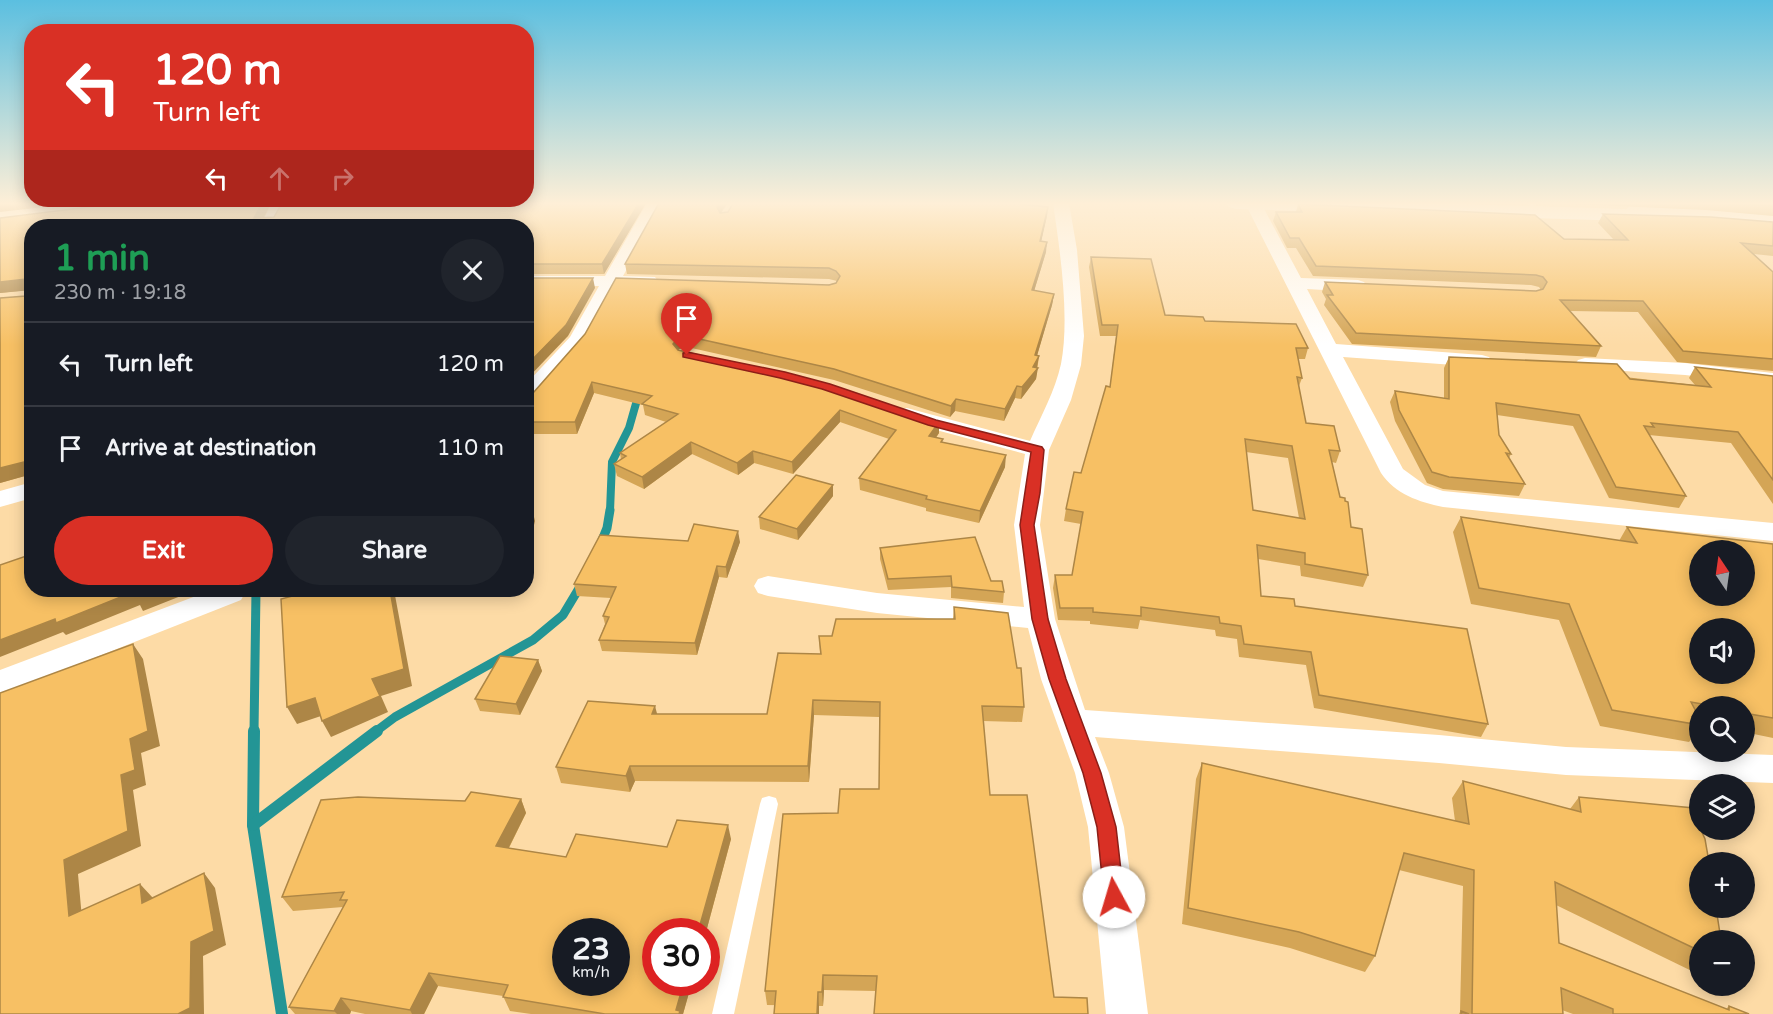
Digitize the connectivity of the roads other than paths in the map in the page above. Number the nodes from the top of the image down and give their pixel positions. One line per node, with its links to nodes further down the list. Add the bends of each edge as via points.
1 (629, 250): 6 (street)
2 (1068, 250): 15 (street, via 1071,365)
3 (1277, 250): 7 (street)
4 (534, 281): 6 (street)
5 (671, 281): 6 (street)
6 (612, 282): 13 (street, via 578,340)
7 (1293, 283): 8 (street); 9 (street)
8 (1376, 287)
9 (1328, 350): 10 (street); 18 (street, via 1393,473 1424,495)
10 (1501, 362)
11 (1568, 364): 12 (street, via 1684,369)
12 (1773, 379)
13 (534, 389)
14 (883, 408): 15 (street)
15 (1037, 450): 21 (street, via 1027,525)
16 (24, 492): 17 (street)
17 (0, 499)
18 (1773, 532)
19 (768, 586): 21 (street, via 877,603)
20 (221, 597): 22 (street)
21 (1040, 619): 23 (street)
22 (0, 683)
23 (1073, 722): 24 (street, via 1566,761); 27 (street, via 1106,827)
24 (1773, 770)
25 (769, 804): 26 (lane)
26 (723, 1014)
27 (1126, 1014)

